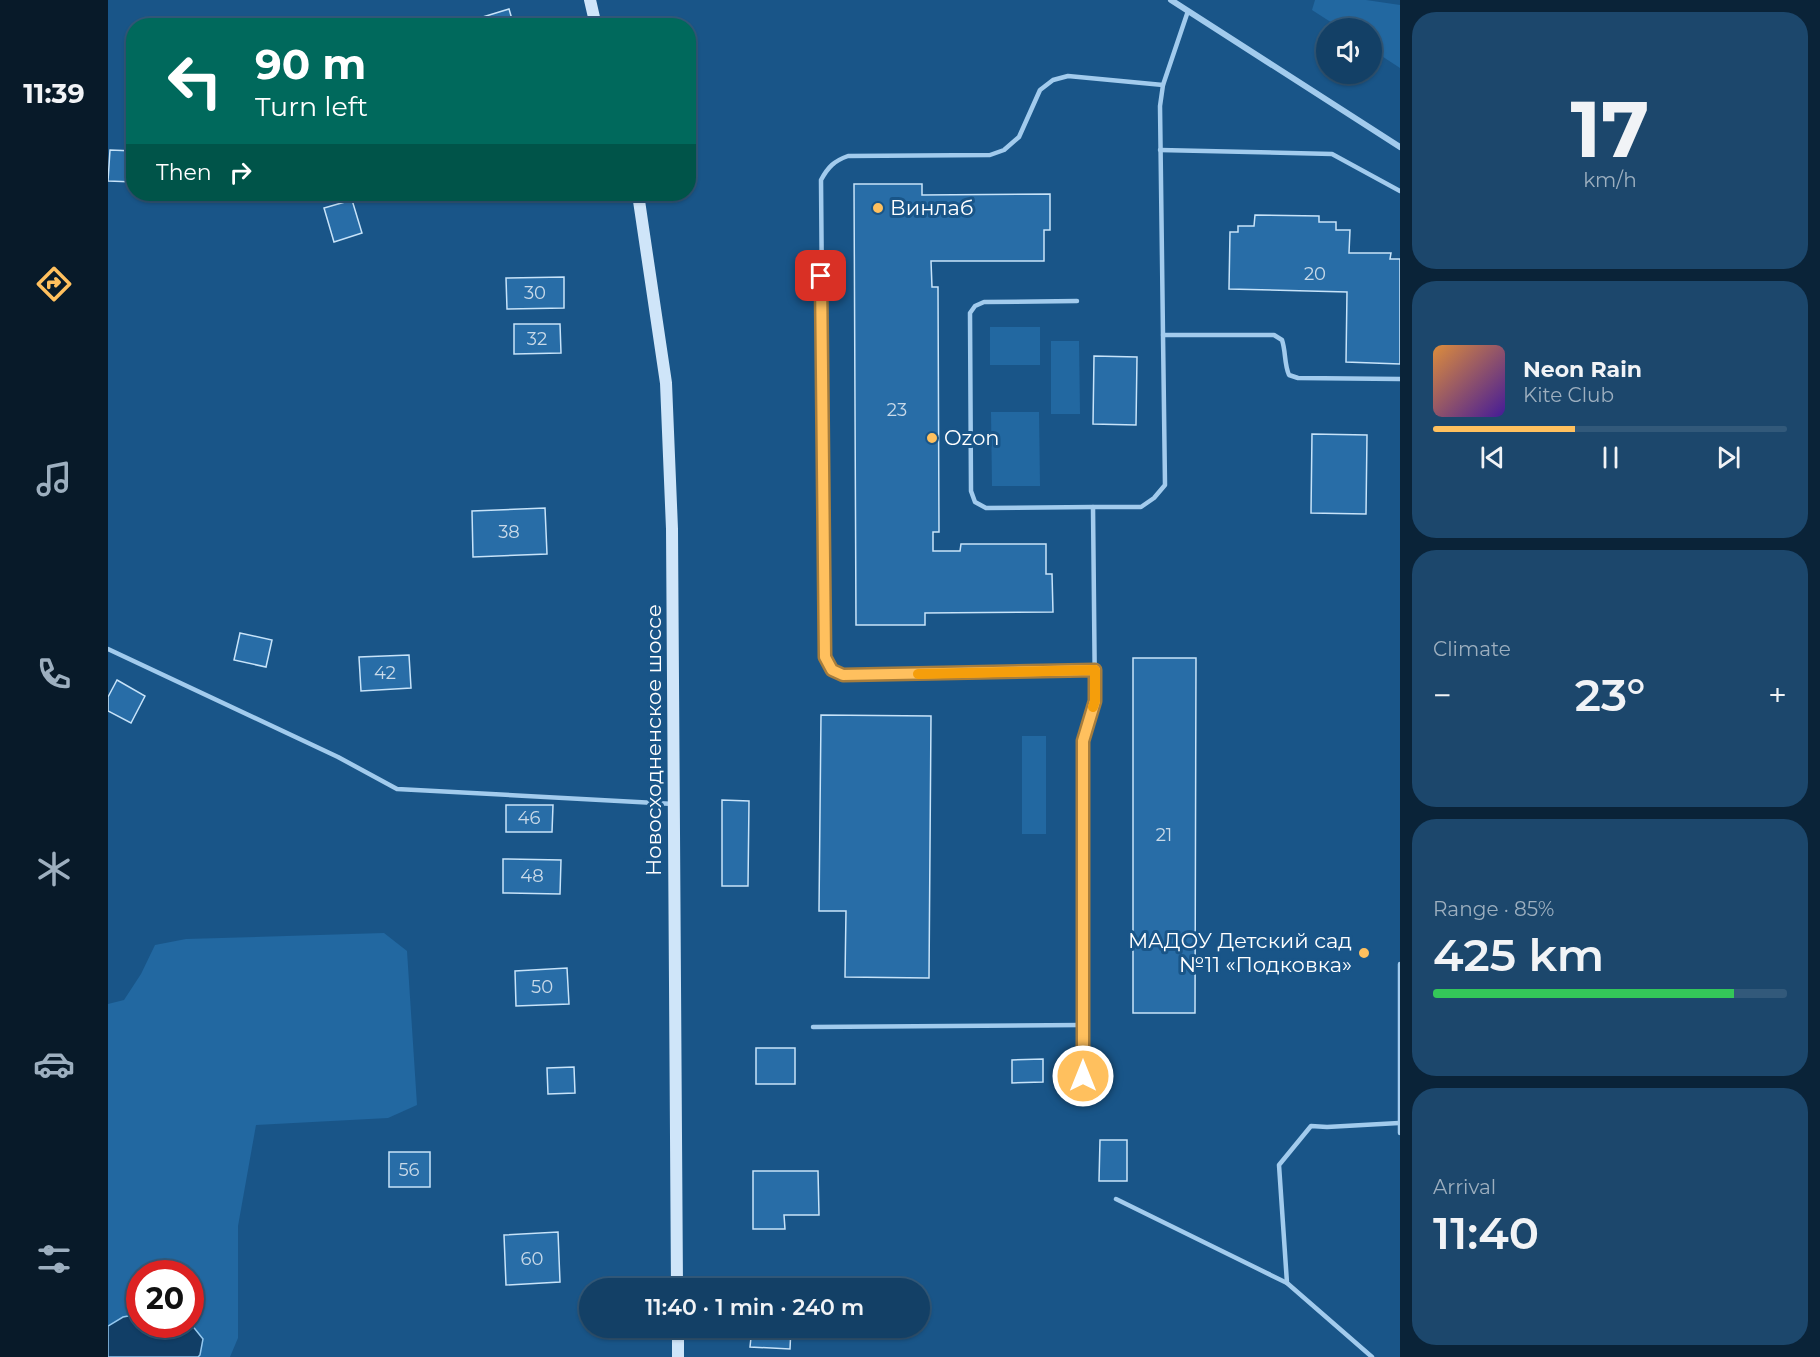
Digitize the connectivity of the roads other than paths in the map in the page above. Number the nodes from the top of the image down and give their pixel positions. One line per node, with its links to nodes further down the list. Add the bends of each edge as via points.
1 (590, 0): 4 (main road)
2 (1171, 0): 3 (street)
3 (1188, 11): 5 (lane); 6 (street)
4 (594, 18)
5 (1163, 85): 7 (lane); 15 (lane, via 1068,76 1053,80 1040,90 1019,137 1004,150 990,155 848,156 827,168 821,180 825,657 832,670 843,675)
6 (1400, 147)
7 (1160, 150): 8 (lane, via 1332,154); 11 (lane)
8 (1400, 191)
9 (639, 201): 16 (main road, Новосходненское шоссе, via 666,383 672,529)
10 (1077, 301): 13 (lane, via 984,302 970,313 971,491 975,502 986,508)
11 (1163, 335): 12 (lane, via 1274,335 1282,340 1289,375); 13 (lane, via 1165,485 1141,507)
12 (1400, 379)
13 (1093, 507): 15 (lane)
14 (108, 649): 16 (lane, via 338,757 397,789)
15 (1095, 670): 18 (lane, via 1095,701 1083,741)
16 (674, 804): 24 (main road, Новосходненское шоссе)
17 (1400, 964): 21 (lane)
18 (1082, 1024): 19 (lane); 20 (lane)
19 (813, 1027)
20 (1086, 1086)
21 (1399, 1123): 22 (lane); 25 (lane, via 1311,1126 1280,1165)
22 (1400, 1133)
23 (1116, 1199): 25 (lane)
24 (677, 1278)
25 (1287, 1283): 28 (lane)
26 (678, 1338): 27 (main road)
27 (678, 1357)
28 (1372, 1357)

